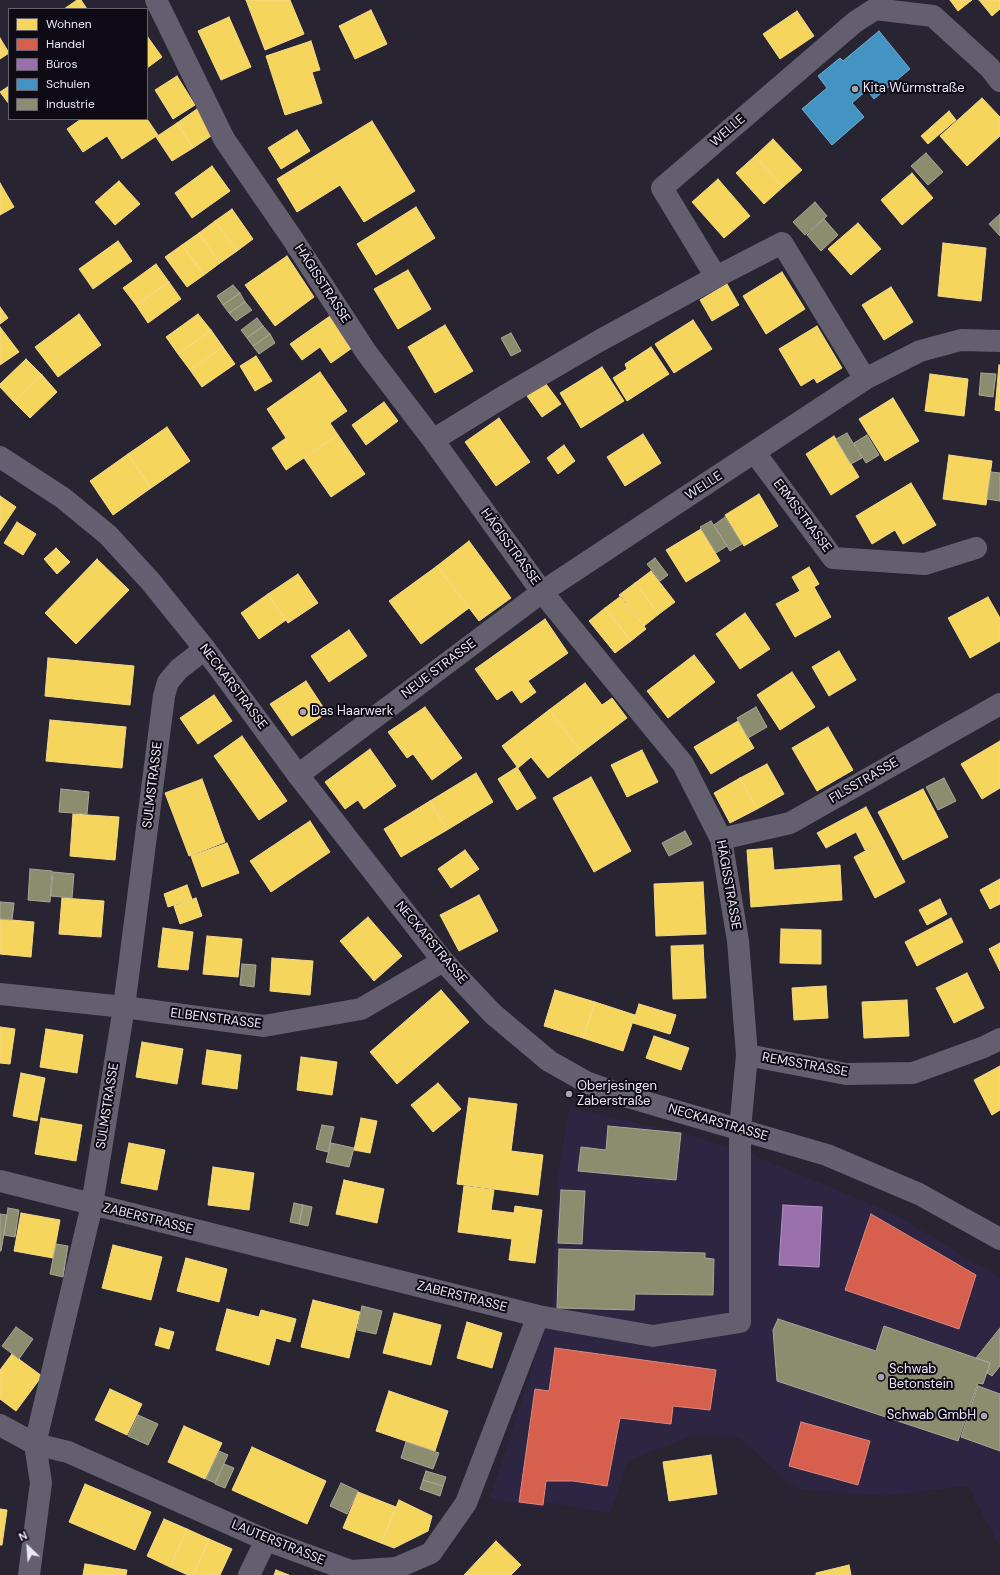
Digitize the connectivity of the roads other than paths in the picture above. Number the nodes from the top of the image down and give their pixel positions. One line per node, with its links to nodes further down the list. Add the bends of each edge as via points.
1 (156, 0): 6 (street, HÄGISSTRASSE, via 224,139 366,352)
2 (1000, 81): 3 (street, WELLE, via 990,68 933,16 875,9 855,22 662,188)
3 (716, 277): 5 (street, via 782,244); 6 (street, via 580,353)
4 (1000, 341): 5 (street, WELLE, via 961,340 920,351)
5 (865, 379): 7 (street, WELLE)
6 (433, 440): 10 (street, HÄGISSTRASSE)
7 (755, 454): 9 (street, ERMSSTRASSE, via 833,558 925,564); 10 (street, WELLE)
8 (0, 457): 11 (main road, NECKARSTRASSE, via 63,498 108,535 151,582)
9 (976, 548)
10 (542, 592): 13 (street, NEUE STRASSE); 14 (street, HÄGISSTRASSE, via 683,764)
11 (205, 649): 13 (main road, NECKARSTRASSE); 17 (street, SULMSTRASSE, via 179,669 168,682 164,696)
12 (1000, 704): 14 (street, FILSSTRASSE, via 790,823)
13 (298, 775): 15 (main road, NECKARSTRASSE)
14 (721, 839): 19 (street, HÄGISSTRASSE, via 738,941)
15 (443, 961): 17 (street, ELBENSTRASSE, via 361,1009 264,1026); 20 (main road, NECKARSTRASSE, via 493,1014 549,1062 588,1083)
16 (0, 994): 17 (street, ELBENSTRASSE)
17 (124, 1007): 22 (street, SULMSTRASSE)
18 (1000, 1039): 19 (street, REMSSTRASSE, via 913,1073 846,1074)
19 (747, 1055): 20 (street, HÄGISSTRASSE)
20 (740, 1129): 23 (main road, NECKARSTRASSE, via 827,1155 919,1194); 24 (street, ZABERSTRASSE, via 740,1322 653,1336)
21 (0, 1181): 22 (street, ZABERSTRASSE)
22 (92, 1205): 24 (street, ZABERSTRASSE); 26 (street, SULMSTRASSE)
23 (1000, 1239)
24 (538, 1316): 27 (street, LAUTERSTRASSE, via 466,1503 431,1553 396,1568 351,1571)
25 (0, 1425): 26 (street, LAUTERSTRASSE)
26 (35, 1444): 27 (street, LAUTERSTRASSE, via 68,1452); 28 (street, SULMSTRASSE, via 41,1483)
27 (266, 1540): 29 (street)
28 (29, 1575)
29 (250, 1575)

